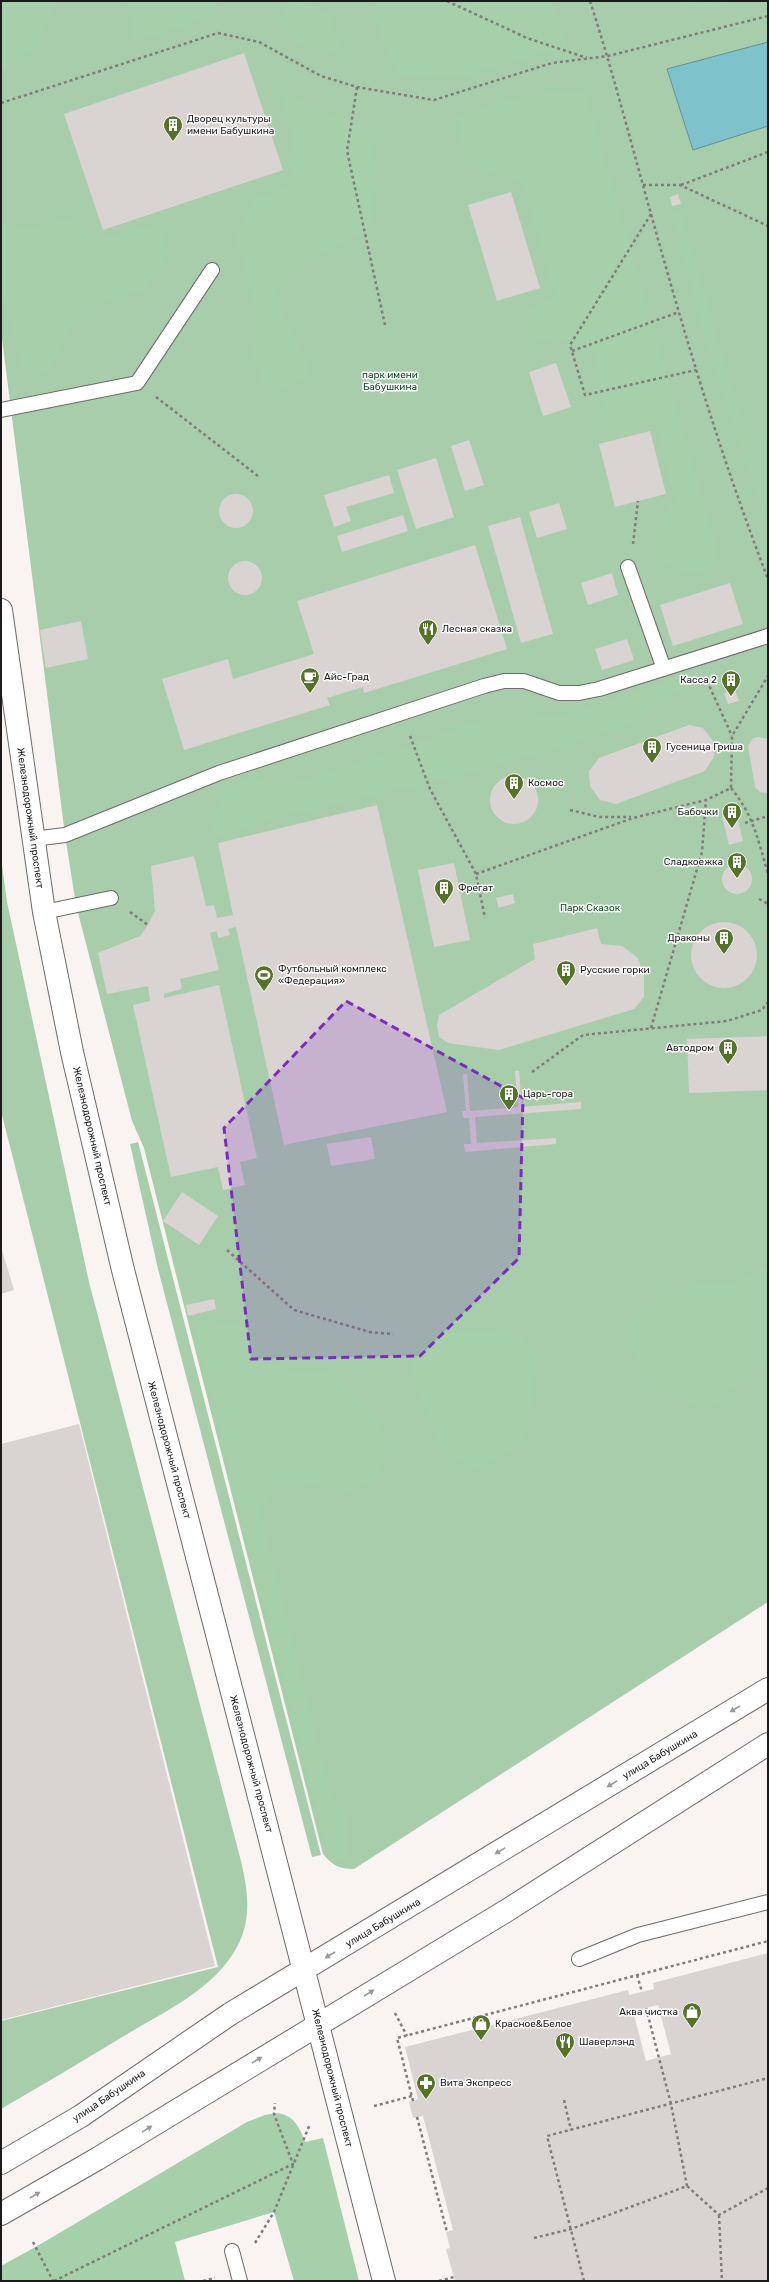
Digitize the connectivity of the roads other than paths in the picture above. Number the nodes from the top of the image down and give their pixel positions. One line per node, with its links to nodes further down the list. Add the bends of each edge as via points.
1 (212, 270): 2 (lane, via 137,383)
2 (1, 410)
3 (628, 567): 6 (lane)
4 (1, 610): 7 (street, Железнодорожный проспект)
5 (768, 636): 6 (lane)
6 (664, 669): 7 (lane, via 579,693 559,693 524,681 504,681 484,686 219,773 65,835)
7 (33, 839): 9 (street, Железнодорожный проспект)
8 (111, 898): 9 (lane)
9 (44, 912): 14 (street, Железнодорожный проспект, via 72,1052 123,1270)
10 (768, 1689): 14 (street, улица Бабушкина, one-way to 14)
11 (768, 1744): 15 (street, one-way to 11, via 506,1911)
12 (768, 1902): 13 (lane, via 638,1935)
13 (579, 1959)
14 (305, 1971): 15 (street, Железнодорожный проспект); 16 (street, улица Бабушкина, via 230,2014 81,2116)
15 (319, 2025): 17 (street, one-way to 15); 20 (street, Железнодорожный проспект)
16 (1, 2163)
17 (1, 2214)
18 (232, 2251): 19 (lane)
19 (240, 2281)
20 (384, 2281)

